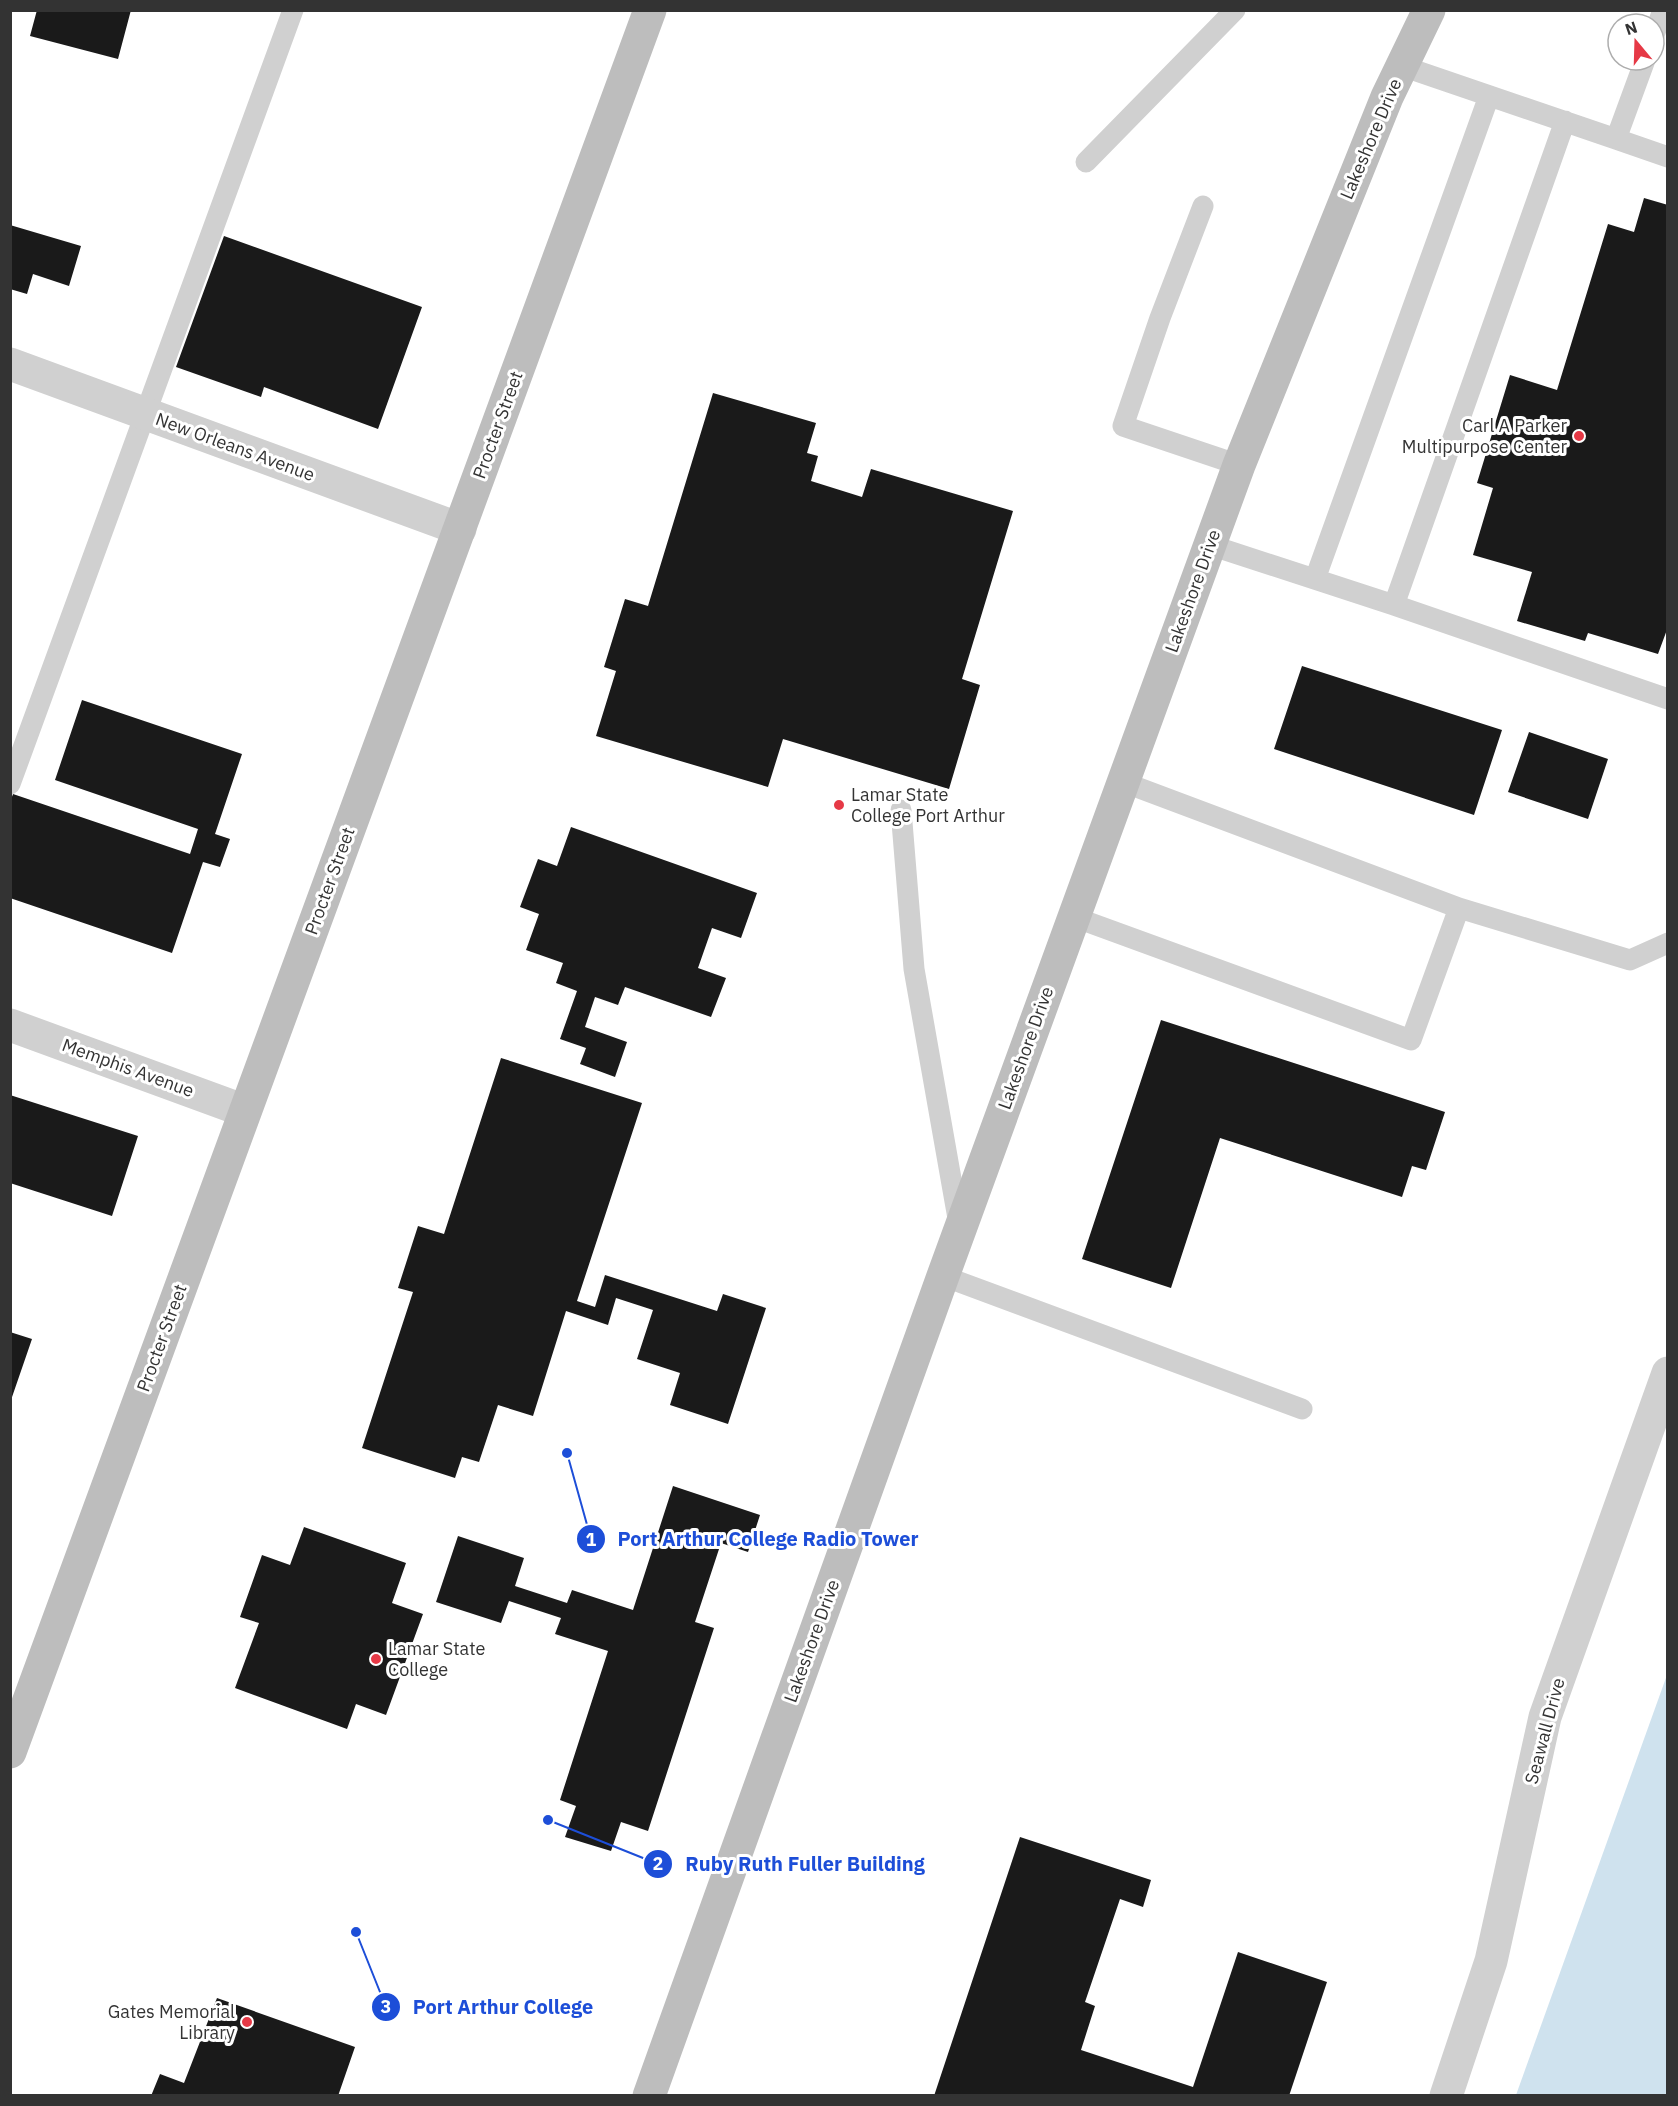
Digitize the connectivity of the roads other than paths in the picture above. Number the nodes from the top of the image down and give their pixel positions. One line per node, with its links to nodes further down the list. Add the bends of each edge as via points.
1 (293, 10): 14 (lane)
2 (650, 10): 16 (street, Procter Street)
3 (1235, 10): 11 (lane)
4 (1430, 10): 5 (street, Lakeshore Drive)
5 (1402, 66): 7 (lane); 15 (street, Lakeshore Drive)
6 (1641, 72): 9 (lane)
7 (1489, 96): 8 (lane); 18 (lane)
8 (1565, 121): 9 (lane); 19 (lane)
9 (1616, 139): 10 (lane)
10 (1668, 157)
11 (1086, 162)
12 (1203, 206): 15 (lane, via 1123,426)
13 (10, 364): 14 (street, New Orleans Avenue)
14 (146, 414): 16 (street, New Orleans Avenue); 22 (lane)
15 (1239, 465): 17 (street, Lakeshore Drive)
16 (460, 529): 28 (street, Procter Street)
17 (1210, 545): 18 (lane); 21 (street, Lakeshore Drive)
18 (1315, 579): 19 (lane)
19 (1394, 605): 20 (lane)
20 (1668, 699)
21 (1123, 782): 24 (lane); 25 (street, Lakeshore Drive)
22 (10, 784)
23 (901, 810): 29 (lane, via 914,969)
24 (1459, 908): 25 (lane, via 1411,1040); 26 (lane, via 1630,960)
25 (1074, 917): 29 (street, Lakeshore Drive)
26 (1668, 943)
27 (10, 1025): 28 (street, Memphis Avenue)
28 (246, 1111): 33 (street, Procter Street)
29 (960, 1230): 30 (street, Lakeshore Drive)
30 (943, 1276): 32 (lane); 35 (street, Lakeshore Drive)
31 (1668, 1373): 36 (street, Seawall Drive, via 1545,1717 1491,1961)
32 (1302, 1408)
33 (23, 1681): 34 (street, Procter Street)
34 (10, 1752)
35 (649, 2096)
36 (1446, 2096)

